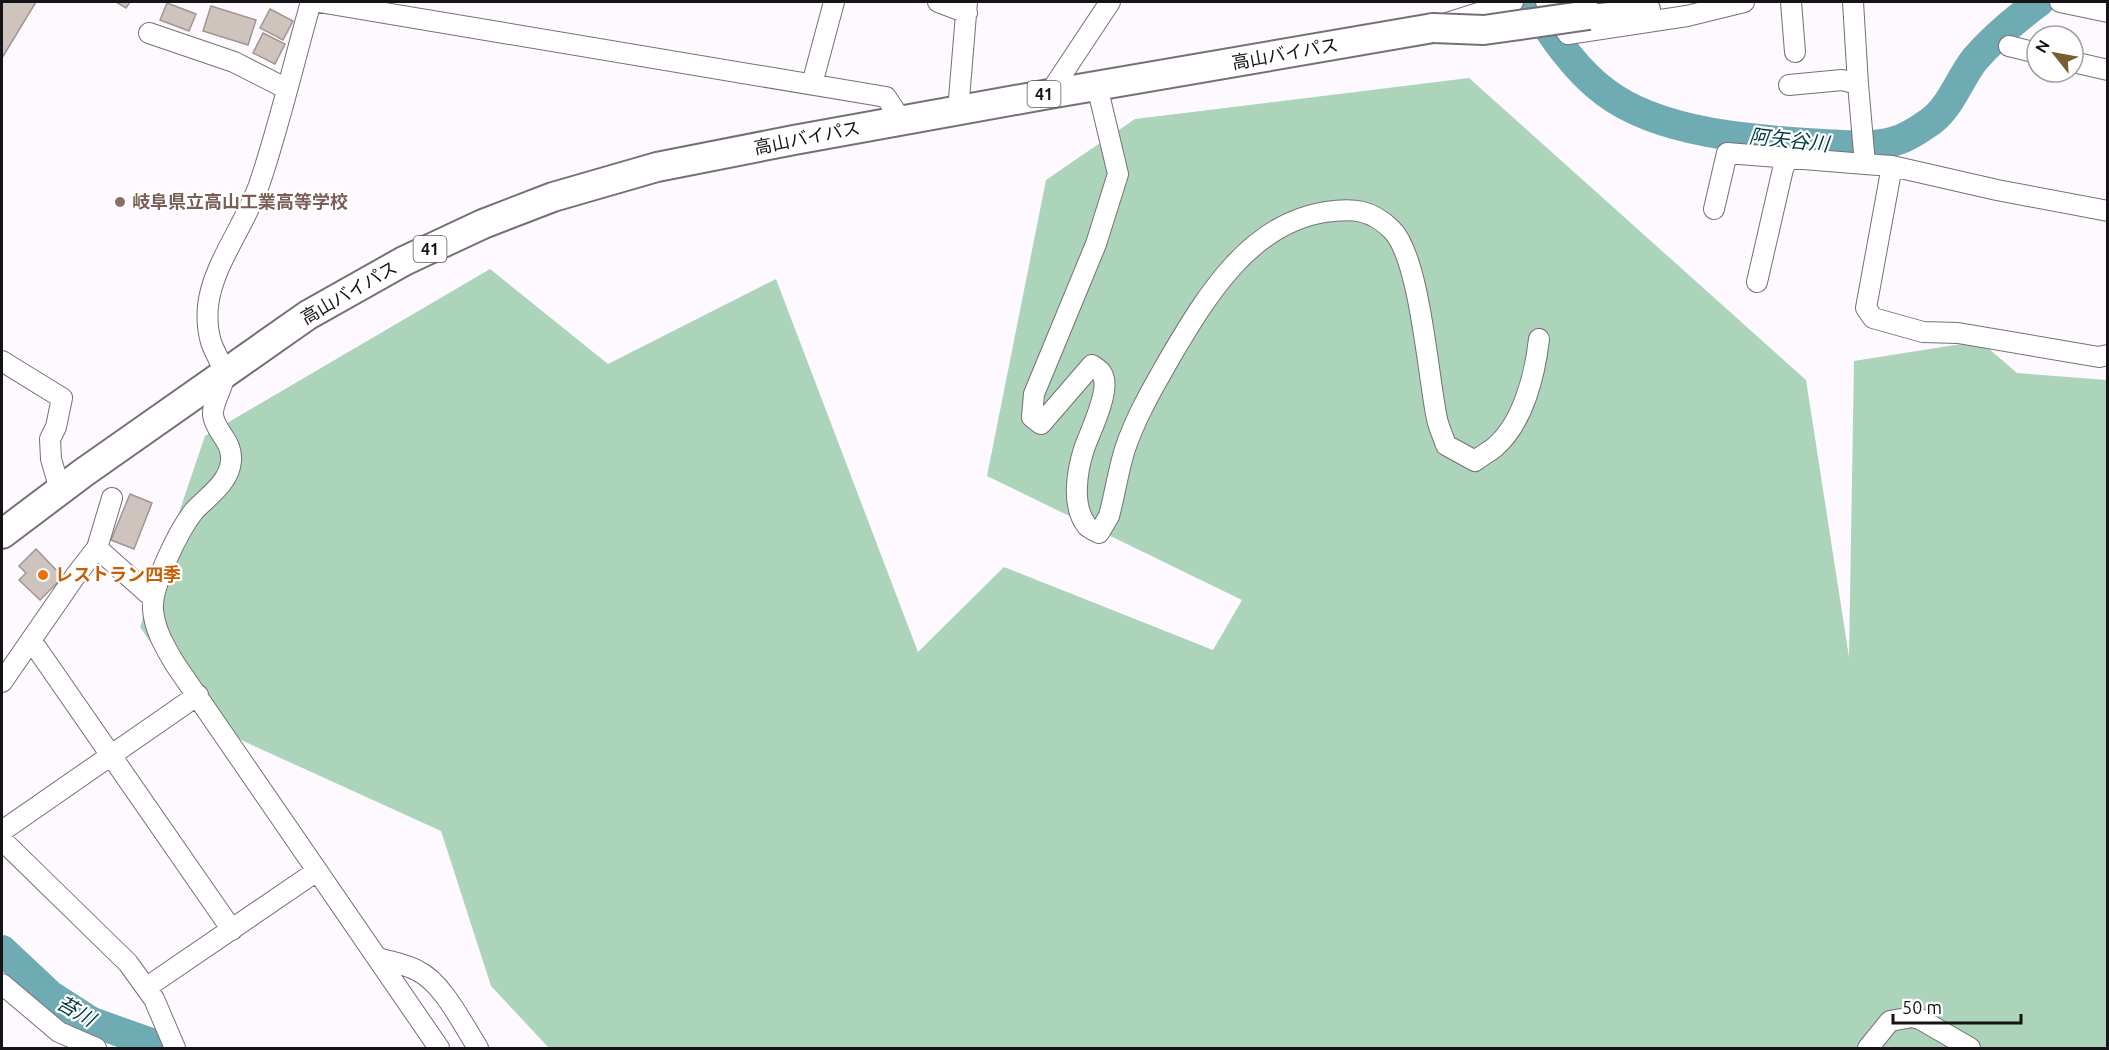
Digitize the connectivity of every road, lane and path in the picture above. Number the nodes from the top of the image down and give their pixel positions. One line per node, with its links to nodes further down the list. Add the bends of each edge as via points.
1 (311, 2): 27 (street)
2 (319, 2): 23 (street)
3 (834, 2): 23 (street)
4 (938, 2): 13 (street)
5 (1110, 2): 28 (street)
6 (1513, 2): 16 (street)
7 (1546, 2): 9 (street, via 1568,34 1687,16)
8 (1730, 2): 14 (street)
9 (1744, 2)
10 (1791, 2): 20 (street)
11 (1853, 2): 24 (street)
12 (2060, 2): 15 (street)
13 (967, 7): 29 (street)
14 (1580, 8): 16 (highway, 41, bridge)
15 (2108, 12)
16 (1433, 28): 26 (highway, 高山バイパス / 41)
17 (149, 33): 27 (street, via 234,63)
18 (2009, 46): 19 (street)
19 (2025, 50)
20 (1795, 52)
21 (2085, 65): 22 (street)
22 (2108, 70)
23 (812, 84): 30 (street, via 886,97)
24 (1858, 84): 25 (street, via 1842,80); 31 (street)
25 (1789, 85)
26 (1097, 87): 28 (highway, 高山バイパス / 41); 37 (street, via 1118,174 1096,244 1034,394 1032,417 1041,424 1092,365 1102,372 1105,381 1101,400 1083,452 1077,489 1079,510 1088,527 1099,533 1105,526 1125,449 1145,401 1201,305 1231,266 1251,249 1279,228 1307,215 1344,209 1361,211 1393,232 1407,258 1418,300 1437,421 1446,445 1475,461 1503,439 1524,403)
27 (287, 89): 40 (street, via 259,185 214,276 210,293 211,340)
28 (1049, 94): 29 (highway, 高山バイパス / 41)
29 (958, 111): 30 (highway, 高山バイパス / 41)
30 (901, 120): 40 (highway, 高山バイパス / 41, via 657,167 543,201 483,224 360,284 308,315)
31 (1864, 152): 32 (street); 33 (street)
32 (1787, 159): 34 (street, via 1727,153); 36 (street)
33 (1892, 166): 35 (street); 38 (street, via 1866,308 1873,318 1923,332 1958,333 2099,357)
34 (1714, 209)
35 (2108, 211)
36 (1757, 282)
37 (1539, 339)
38 (2108, 354)
39 (2, 361): 41 (street, via 62,399 50,439)
40 (224, 375): 41 (highway, 高山バイパス / 41); 45 (highway, 高山バイパス / 41); 46 (street, via 213,414 215,424 229,443 231,461 222,483 194,512 175,541)
41 (60, 490): 43 (highway, 高山バイパス / 41)
42 (112, 498): 44 (street)
43 (2, 534)
44 (97, 548): 46 (street); 47 (street)
45 (2, 551)
46 (153, 598): 49 (street, via 158,636)
47 (31, 640): 48 (street); 50 (street)
48 (2, 682)
49 (198, 695): 50 (street); 53 (street)
50 (110, 757): 51 (street); 54 (street)
51 (2, 831)
52 (2, 840): 57 (street, via 109,944)
53 (317, 871): 54 (street); 55 (street)
54 (232, 930): 57 (street)
55 (378, 958): 60 (street); 61 (street, via 428,976)
56 (2, 984): 59 (street, via 59,1032)
57 (147, 987): 58 (street)
58 (171, 1040)
59 (96, 1048)
60 (440, 1048)
61 (478, 1048)
62 (1868, 1048): 63 (street, via 1890,1021 1912,1017)
63 (1970, 1048)

